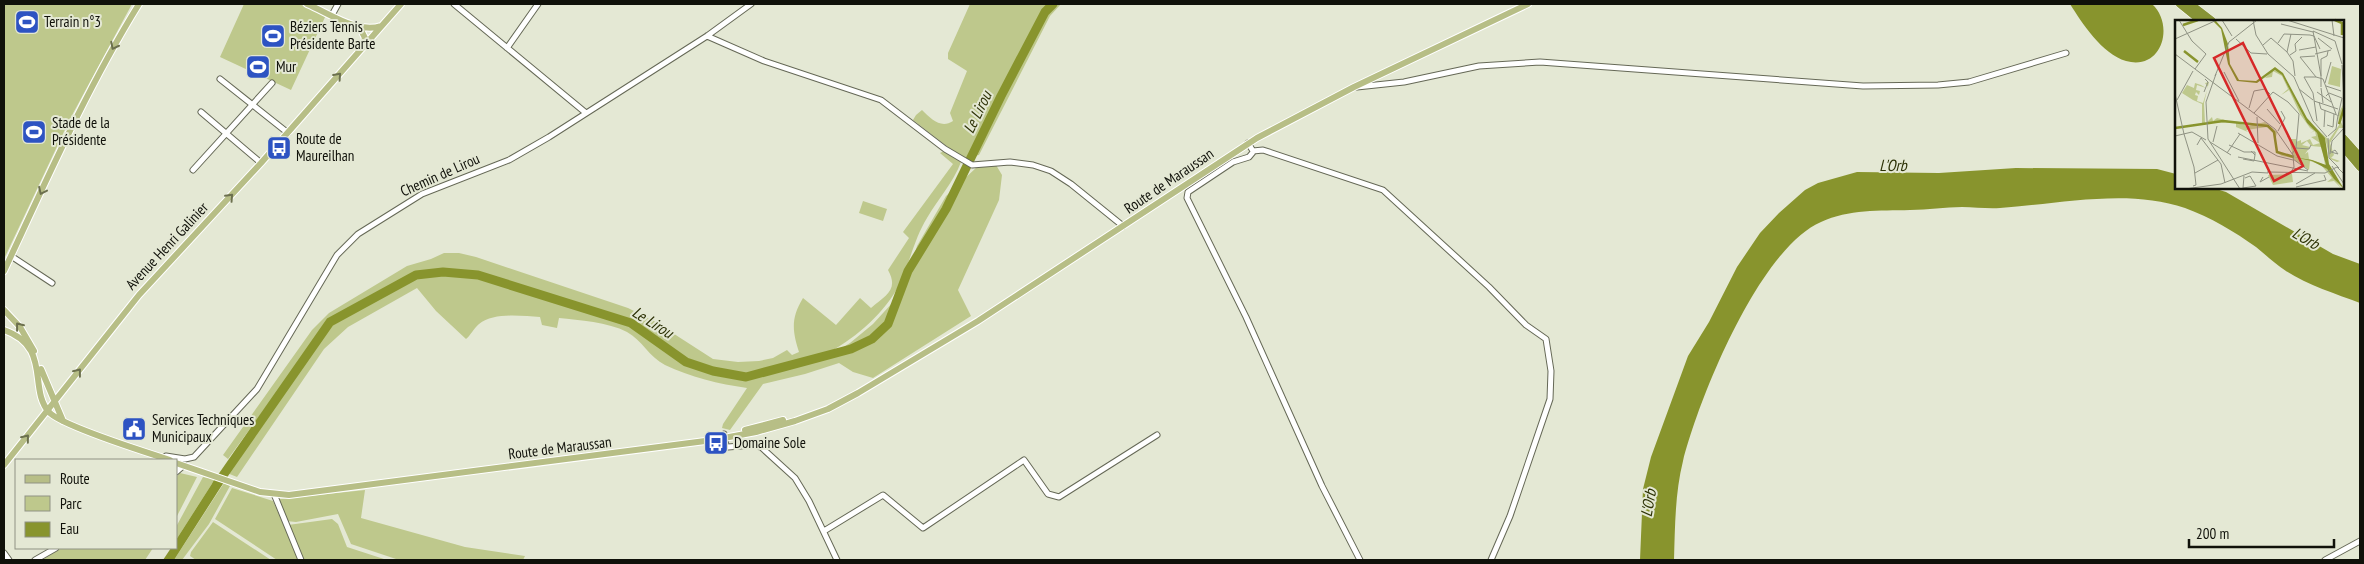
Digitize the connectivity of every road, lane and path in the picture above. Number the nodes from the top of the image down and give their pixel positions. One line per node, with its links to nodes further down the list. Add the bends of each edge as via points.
1 (139, 4): 37 (main road, one-way to 37, via 122,30 75,122)
2 (307, 4): 11 (main road)
3 (338, 4): 11 (street)
4 (401, 4): 14 (main road, Avenue Henri Galinier)
5 (454, 4): 17 (street)
6 (538, 4): 17 (street)
7 (751, 4): 16 (street, Chemin de Lirou)
8 (1528, 4): 22 (main road, Route de Maraussan)
9 (2180, 4): 12 (highway)
10 (2190, 4): 13 (highway)
11 (332, 15): 15 (main road)
12 (2200, 20)
13 (2211, 20)
14 (383, 26): 15 (main road); 18 (main road, Avenue Henri Galinier)
15 (360, 28): 18 (main road, via 365,38)
16 (706, 36): 25 (street, Chemin de Lirou); 36 (street, via 764,61 881,100 972,165 1010,162 1051,171)
17 (507, 48): 25 (street)
18 (359, 53): 27 (main road, Avenue Henri Galinier, one-way to 18)
19 (2066, 53): 22 (street, via 1969,82 1938,85 1863,86 1540,62 1479,66 1404,82)
20 (220, 79): 23 (street)
21 (272, 83): 23 (street)
22 (1354, 87): 29 (main road, Route de Maraussan)
23 (251, 105): 26 (street); 27 (street)
24 (201, 112): 26 (street)
25 (586, 113): 47 (street, Chemin de Lirou, via 509,160 422,194 358,234 337,255 262,382 201,450 194,457 185,459)
26 (225, 133): 33 (street); 35 (street)
27 (288, 133): 33 (main road, Avenue Henri Galinier)
28 (2344, 139): 32 (highway)
29 (1248, 143): 31 (street); 36 (main road, Route de Maraussan)
30 (2344, 149): 34 (highway)
31 (1254, 151): 62 (street, via 1188,192 1187,198); 63 (street, via 1264,150 1383,190 1526,325 1546,339 1551,371 1550,399 1510,516)
32 (2360, 157)
33 (261, 163): 42 (main road, Avenue Henri Galinier, one-way to 33, via 139,295)
34 (2360, 167)
35 (193, 170)
36 (1123, 226): 46 (main road, Route de Maraussan, via 901,369 837,403)
37 (11, 256): 38 (main road); 39 (street)
38 (4, 271)
39 (52, 283)
40 (4, 310): 42 (main road, one-way to 40, via 28,339)
41 (4, 330): 43 (main road, via 18,338 31,352 39,372 41,396)
42 (56, 400): 43 (main road, Avenue Henri Galinier); 44 (main road)
43 (48, 411): 44 (main road); 49 (main road, Avenue Henri Galinier, one-way to 43)
44 (63, 421): 47 (main road)
45 (1157, 435): 54 (street, via 1058,498 1048,494 1024,460 923,528 883,495)
46 (724, 436): 53 (main road, Route de Maraussan); 54 (street, via 728,447 761,446 795,478)
47 (156, 455): 48 (main road)
48 (167, 459)
49 (5, 462)
50 (178, 463): 51 (main road, Route de Maraussan)
51 (184, 465): 52 (street); 53 (main road, Route de Maraussan, via 260,492)
52 (178, 470)
53 (278, 494): 60 (street)
54 (824, 531): 61 (street)
55 (2360, 541): 64 (street)
56 (54, 549): 59 (street)
57 (4, 553): 58 (street)
58 (9, 560)
59 (35, 560)
60 (301, 560)
61 (837, 560)
62 (1360, 560)
63 (1491, 560)
64 (2325, 560)

